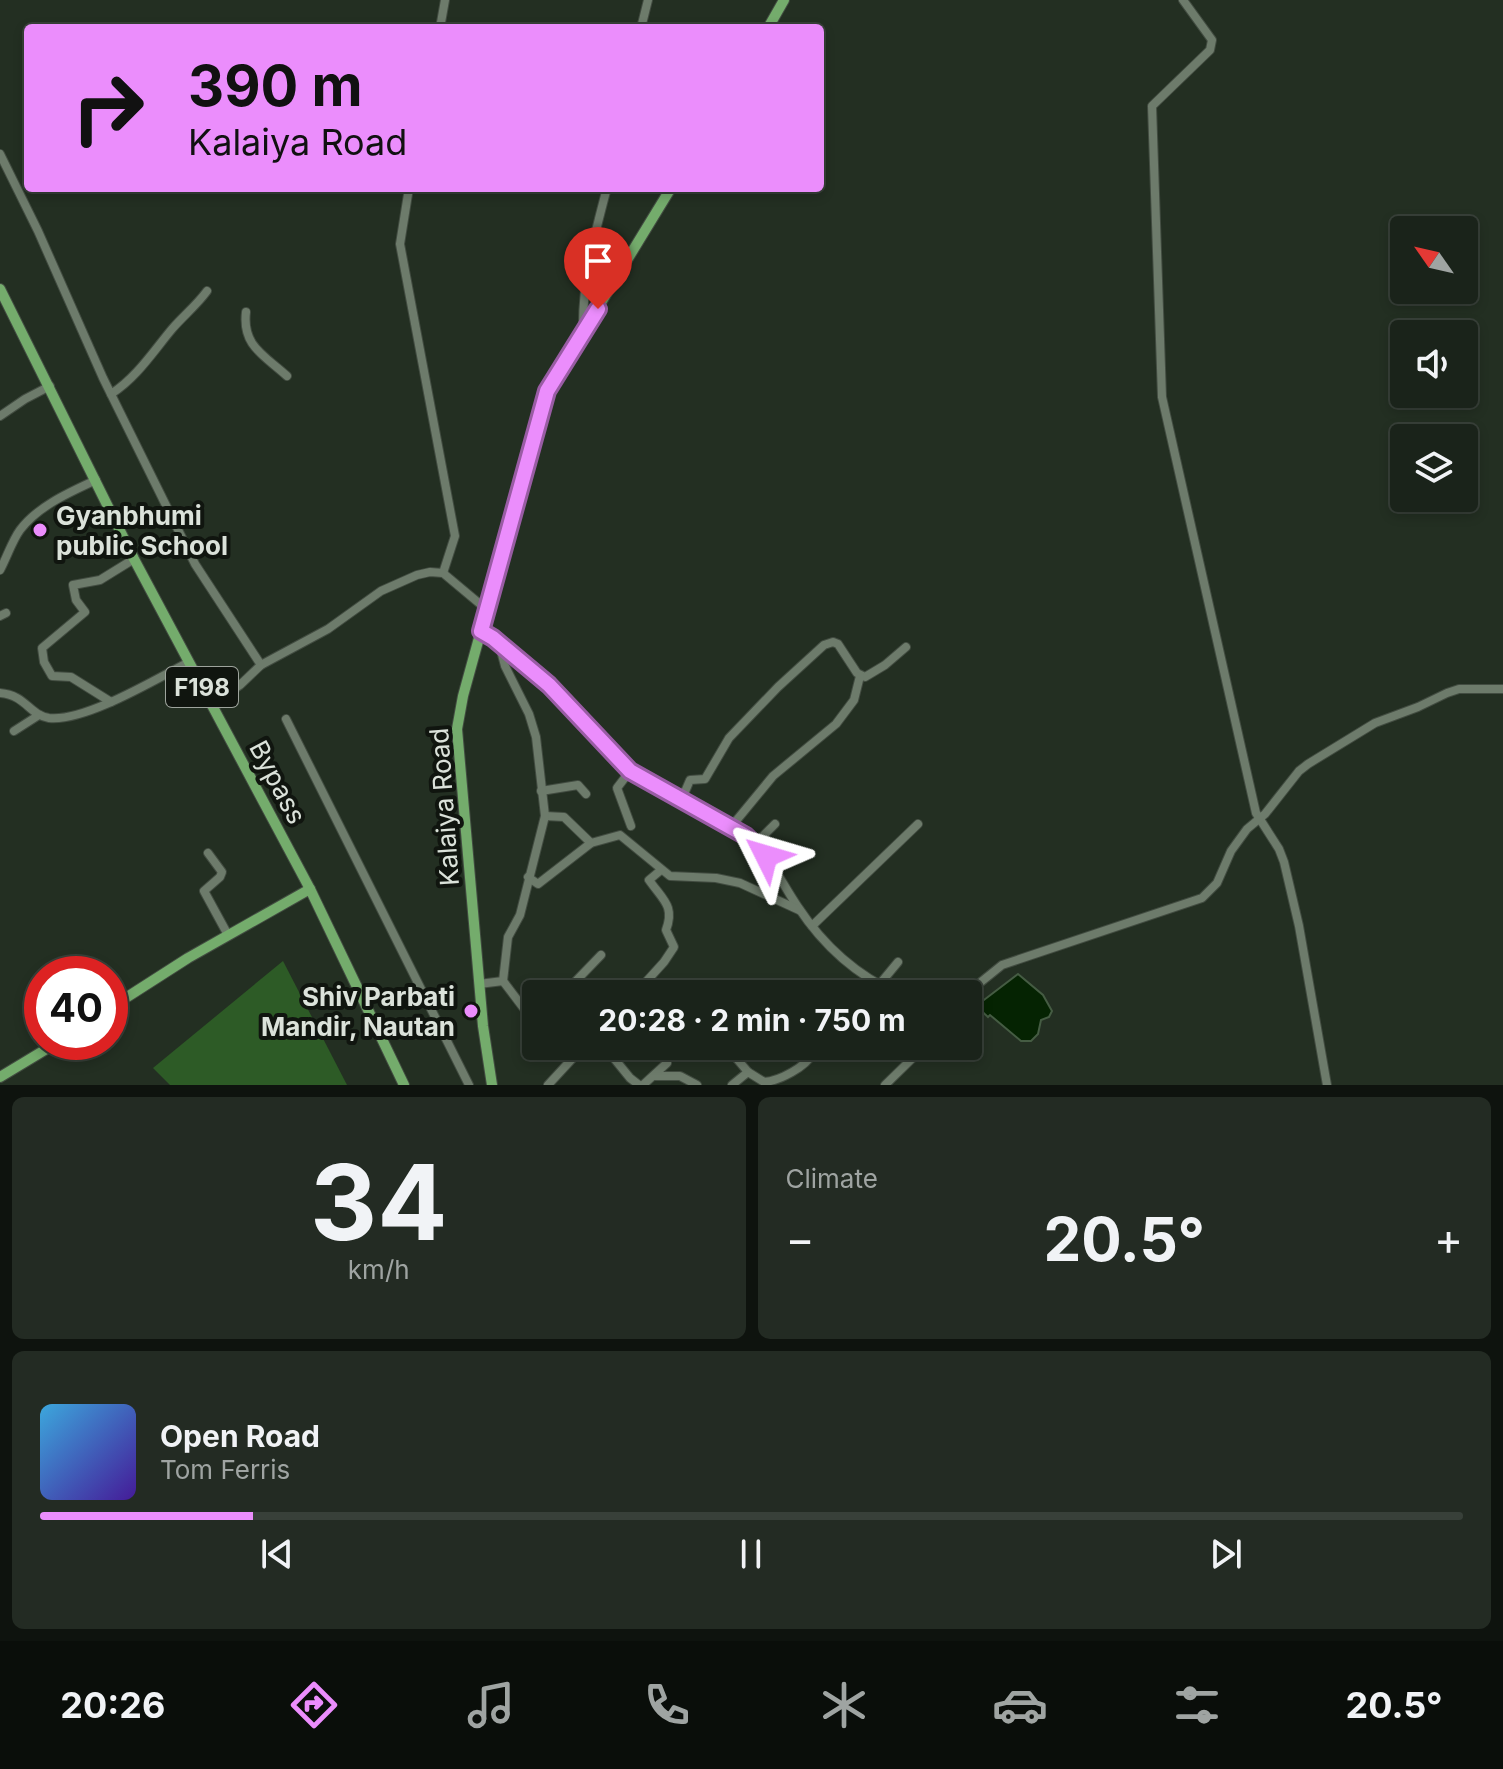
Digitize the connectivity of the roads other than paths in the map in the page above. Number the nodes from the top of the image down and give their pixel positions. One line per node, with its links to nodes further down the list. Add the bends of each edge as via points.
1 (445, 0): 5 (street)
2 (648, 0): 6 (street)
3 (784, 0): 7 (main road)
4 (1183, 0): 43 (street, via 1212,40 1210,50 1152,106 1161,387)
5 (441, 24)
6 (642, 24)
7 (770, 24)
8 (0, 154): 18 (street)
9 (408, 192): 23 (street, via 400,244 455,536)
10 (606, 192): 15 (street, via 590,251)
11 (669, 192): 15 (main road, Kalaiya Road)
12 (0, 289): 17 (main road, Bypass / F198)
13 (207, 291): 18 (street, via 128,383)
14 (246, 312): 16 (street, via 248,341)
15 (583, 333): 24 (main road, Kalaiya Road, via 547,391)
16 (287, 376)
17 (50, 386): 19 (street); 20 (main road, Bypass / F198)
18 (111, 394): 29 (street, via 195,564)
19 (0, 416)
20 (96, 480): 21 (main road, Bypass / F198); 22 (street, via 31,519)
21 (134, 559): 28 (main road, Bypass / F198); 33 (street, via 100,580 73,585 85,612 42,648 52,676 71,677)
22 (0, 570)
23 (443, 573): 24 (street); 29 (street, via 417,575 381,591 328,629)
24 (486, 609): 25 (main road, Kalaiya Road)
25 (481, 631): 26 (street); 65 (main road, Kalaiya Road, via 457,729)
26 (499, 643): 38 (street, via 571,706); 39 (street, via 536,737)
27 (906, 647): 30 (street, via 885,665)
28 (189, 662): 33 (street); 34 (main road, Bypass / F198)
29 (261, 665): 34 (street)
30 (860, 676): 41 (street, via 838,644 824,645 729,738 705,779 690,780); 47 (street, via 854,700 836,724 773,776)
31 (1503, 689): 43 (street, via 1459,689 1375,723 1299,771)
32 (0, 693): 35 (street, via 13,694)
33 (111, 702): 35 (street, via 63,717)
34 (212, 704): 53 (main road, Bypass / F198)
35 (39, 715): 37 (street)
36 (286, 719): 81 (street)
37 (14, 731)
38 (630, 771): 41 (street); 46 (street, via 617,788)
39 (541, 791): 40 (street, via 571,784); 42 (street)
40 (586, 794)
41 (681, 801): 47 (street)
42 (545, 816): 48 (street, via 564,817); 52 (street)
43 (1259, 818): 64 (street, via 1202,898 1002,965); 87 (street, via 1284,862)
44 (775, 824): 49 (street)
45 (918, 824): 55 (street)
46 (631, 826)
47 (731, 827): 49 (street)
48 (591, 843): 51 (street, via 620,835); 52 (street, via 538,884)
49 (755, 844): 54 (street)
50 (208, 853): 56 (street, via 222,872 204,891)
51 (661, 870): 54 (street, via 678,878 740,883); 60 (street, via 649,880 669,909 666,930 674,947)
52 (528, 877): 63 (street, via 520,915 508,937)
53 (310, 889): 56 (main road); 80 (main road, Bypass / F198)
54 (799, 910): 55 (street)
55 (812, 926): 61 (street, via 832,951)
56 (228, 935): 66 (main road)
57 (601, 955): 59 (street)
58 (898, 962): 62 (street)
59 (577, 980)
60 (648, 980)
61 (872, 980)
62 (883, 980)
63 (503, 981): 65 (street); 67 (street)
64 (982, 981)
65 (479, 984): 82 (main road, Kalaiya Road)
66 (128, 997)
67 (522, 1006)
68 (28, 1060): 77 (main road)
69 (571, 1060): 83 (street)
70 (615, 1060): 84 (street)
71 (738, 1060): 75 (street)
72 (809, 1060): 79 (street)
73 (911, 1060): 86 (street)
74 (667, 1063): 76 (street)
75 (748, 1072): 78 (street); 79 (street)
76 (654, 1076): 84 (street); 85 (street, via 680,1076)
77 (0, 1077)
78 (737, 1083)
79 (767, 1084)
80 (404, 1085)
81 (469, 1085)
82 (492, 1085)
83 (548, 1085)
84 (641, 1085)
85 (697, 1085)
86 (885, 1085)
87 (1327, 1085)

